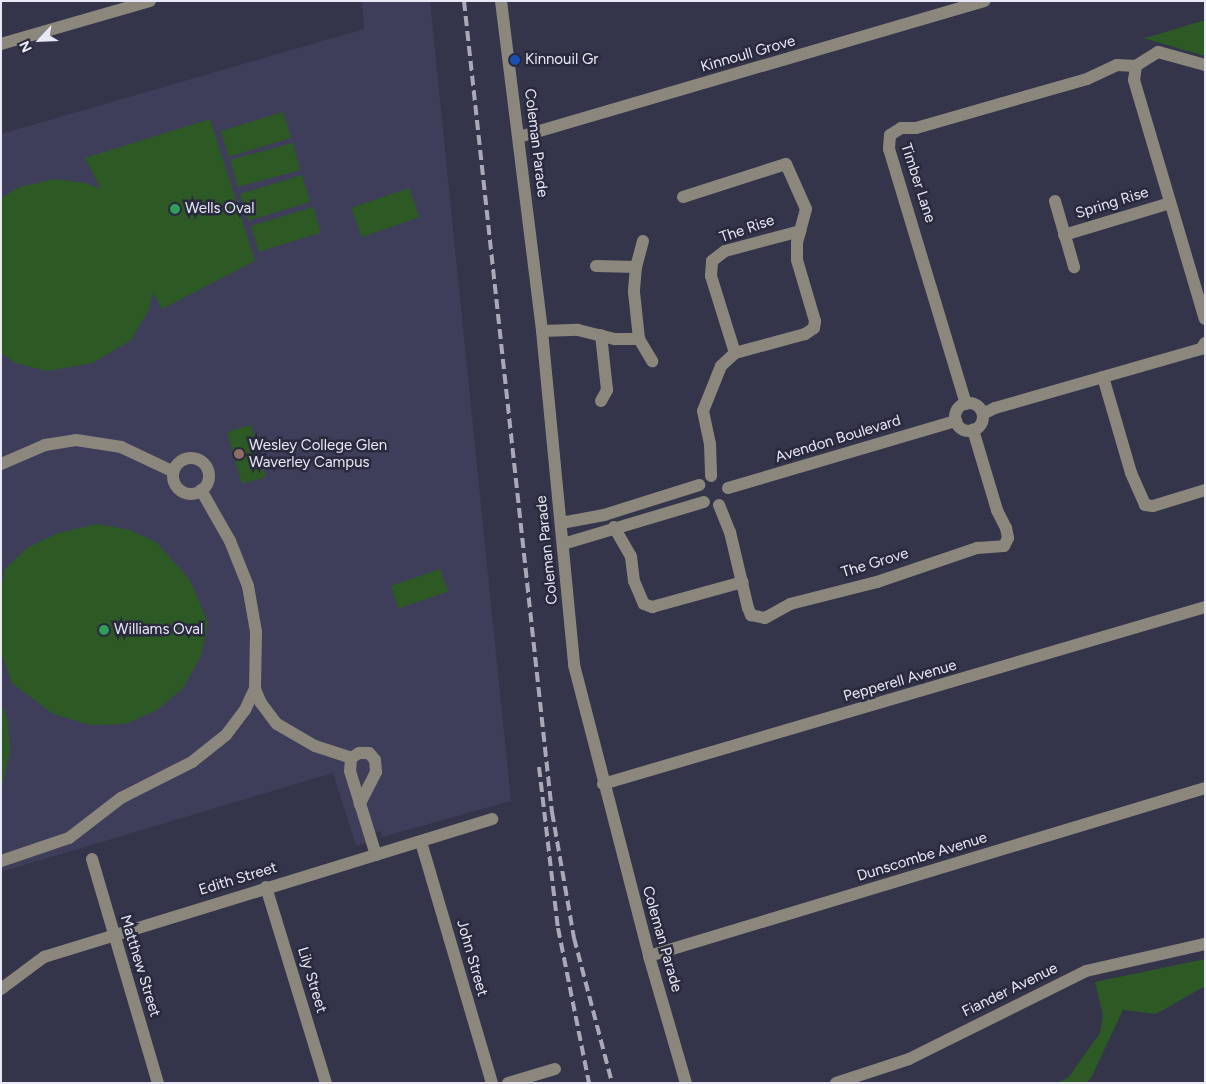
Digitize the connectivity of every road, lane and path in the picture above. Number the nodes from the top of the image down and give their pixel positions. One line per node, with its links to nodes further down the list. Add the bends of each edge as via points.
1 (150, 1): 4 (street)
2 (501, 1): 7 (street, Coleman Parade)
3 (985, 1): 7 (street, Kinnoull Grove)
4 (1, 44)
5 (1205, 65): 6 (street, via 1158,52)
6 (1136, 66): 10 (street, via 1134,80); 26 (street, Timber Lane, via 1117,65 1087,79 916,128 900,128 890,135 889,149)
7 (519, 137): 18 (street, Coleman Parade)
8 (683, 197): 11 (street, via 786,164 806,209)
9 (1054, 201): 12 (street, Spring Rise)
10 (1170, 202): 12 (street, Spring Rise); 17 (street)
11 (800, 231): 22 (street, via 797,260 815,321 814,328 805,334); 22 (street, The Rise, via 725,251 712,261 711,276)
12 (1064, 235): 16 (street, Spring Rise)
13 (643, 241): 15 (street)
14 (596, 266): 15 (street)
15 (636, 267): 20 (street, via 634,292)
16 (1074, 267)
17 (1205, 319)
18 (542, 331): 19 (street, via 578,330); 39 (street, Coleman Parade)
19 (601, 335): 20 (street); 25 (street, via 606,390)
20 (639, 339): 23 (street)
21 (1205, 343): 24 (street, via 1201,348)
22 (735, 354): 32 (street, via 721,366 703,411 710,444)
23 (652, 361)
24 (1103, 377): 27 (street); 36 (street, via 1130,472 1145,504 1153,506)
25 (601, 401)
26 (966, 404): 27 (street, via 975,405); 28 (street, via 956,411)
27 (983, 414): 29 (street, via 981,424)
28 (956, 421): 29 (street, via 963,430); 34 (street, Avendon Boulevard)
29 (973, 430): 42 (street, The Grove, via 996,510 1006,528 1008,538 1004,546 977,548 877,582 790,604 765,618 751,615)
30 (1, 464): 31 (street, via 44,445 76,440 121,447)
31 (172, 471): 35 (street, via 174,482 185,492); 35 (street, via 186,459 202,462 208,479)
32 (711, 476): 33 (street); 34 (street, via 721,478)
33 (699, 485): 37 (street, via 698,493); 39 (street, via 604,515)
34 (728, 488): 38 (street, via 726,498)
35 (201, 490): 44 (street, via 230,542 248,586 256,632)
36 (1205, 490)
37 (704, 502): 38 (street); 40 (street)
38 (719, 505): 42 (street, The Grove)
39 (561, 524): 41 (street, Coleman Parade)
40 (614, 527): 41 (street); 42 (street, via 631,557 634,581 644,604 652,607)
41 (563, 544): 46 (street, Coleman Parade, via 574,665)
42 (743, 582)
43 (1205, 606): 46 (street, Pepperell Avenue)
44 (255, 688): 45 (street, via 268,714 283,728 315,746); 53 (street, via 245,710 226,735 192,762 121,798 69,838)
45 (351, 758): 48 (street, via 350,771); 48 (street, via 359,753 369,753 375,760 373,784)
46 (603, 784): 57 (street, Coleman Parade)
47 (1205, 788): 57 (street, Dunscombe Avenue)
48 (360, 804): 51 (street)
49 (492, 819): 50 (street, Edith Street)
50 (421, 842): 51 (street, Edith Street); 62 (street, John Street)
51 (376, 855): 54 (street, Edith Street)
52 (92, 860): 55 (street, Matthew Street)
53 (1, 861)
54 (266, 887): 55 (street, Edith Street); 61 (street, Lily Street)
55 (114, 934): 58 (street, Edith Street, via 44,957); 60 (street, Matthew Street)
56 (1205, 944): 65 (street, Fiander Avenue, via 1086,971 909,1059)
57 (648, 956): 64 (street, Coleman Parade)
58 (1, 989)
59 (555, 1069): 63 (street)
60 (158, 1083)
61 (326, 1083)
62 (492, 1083)
63 (508, 1083)
64 (686, 1083)
65 (836, 1083)

